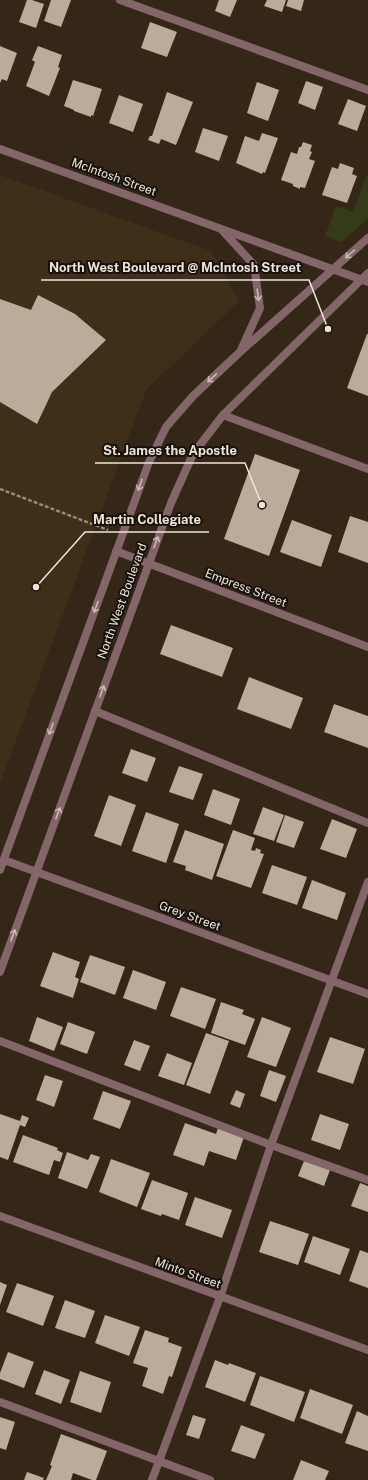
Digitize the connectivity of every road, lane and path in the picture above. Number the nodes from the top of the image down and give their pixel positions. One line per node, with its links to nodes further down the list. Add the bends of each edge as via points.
1 (120, 0): 2 (street)
2 (368, 90)
3 (0, 149): 4 (street, McIntosh Street)
4 (220, 228): 6 (street, McIntosh Street); 9 (street, McIntosh Street, one-way to 9, via 254,265 260,308)
5 (368, 238): 6 (street, North West Boulevard, one-way to 6)
6 (333, 270): 8 (street, McIntosh Street); 9 (street, North West Boulevard)
7 (368, 273): 8 (street, North West Boulevard)
8 (364, 281): 10 (street, North West Boulevard)
9 (240, 352): 13 (street, North West Boulevard, one-way to 13, via 193,396 166,427 149,462)
10 (223, 415): 11 (street); 15 (street, North West Boulevard, one-way to 10, via 170,503 193,454)
11 (368, 469)
12 (0, 490): 13 (path)
13 (122, 535): 14 (street, North West Boulevard)
14 (116, 551): 15 (street, Empress Street); 19 (street, North West Boulevard, one-way to 19)
15 (149, 564): 16 (street, Empress Street); 17 (street, North West Boulevard, one-way to 15)
16 (368, 647)
17 (95, 711): 18 (street); 21 (street, North West Boulevard, one-way to 17)
18 (368, 823)
19 (4, 860): 20 (street, North West Boulevard); 21 (street, Grey Street)
20 (0, 870)
21 (36, 872): 23 (street, North West Boulevard, one-way to 21); 24 (street, Grey Street)
22 (368, 882): 24 (street)
23 (0, 972)
24 (332, 981): 25 (street, Grey Street); 27 (street)
25 (368, 994)
26 (0, 1041): 27 (street)
27 (271, 1146): 28 (street); 30 (street)
28 (368, 1180)
29 (0, 1216): 30 (street, Minto Street)
30 (220, 1297): 31 (street, Minto Street); 33 (street)
31 (368, 1350)
32 (0, 1402): 33 (street)
33 (158, 1461): 34 (street); 35 (street)
34 (152, 1480)
35 (210, 1480)

